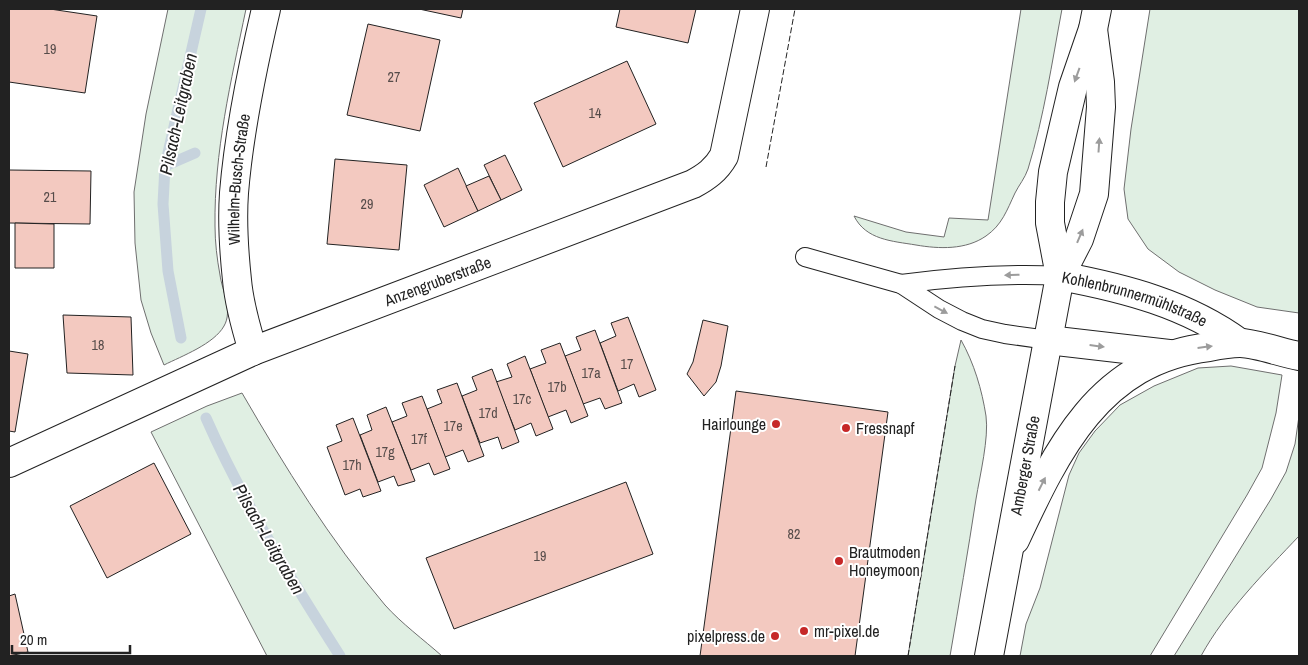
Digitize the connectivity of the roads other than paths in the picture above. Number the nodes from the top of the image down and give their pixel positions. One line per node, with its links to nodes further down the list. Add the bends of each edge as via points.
1 (266, 9): 9 (street, Wilhelm-Busch-Straße, via 245,114 234,194 237,282)
2 (756, 9): 9 (street, Anzengruberstraße, via 724,156 709,175 693,184)
3 (1095, 19): 5 (street, Amberger Straße, one-way to 5, via 1073,87 1053,172 1050,223); 5 (street, Amberger Straße, one-way to 3, via 1079,239 1094,194 1101,107)
4 (805, 257): 6 (lane, Kohlenbrunnermühlstraße)
5 (1060, 276): 6 (lane, Kohlenbrunnermühlstraße, one-way to 6, via 978,276); 7 (street, Amberger Straße); 8 (street, Kohlenbrunnermühlstraße, via 1134,292 1193,314)
6 (901, 284): 7 (lane, Kohlenbrunnermühlstraße, one-way to 7, via 962,321 1005,334)
7 (1048, 340): 10 (street, Kohlenbrunnermühlstraße, one-way to 10); 13 (street, Amberger Straße)
8 (1240, 343): 10 (street, Kohlenbrunnermühlstraße, one-way to 8); 11 (street, Kohlenbrunnermühlstraße)
9 (253, 351): 12 (street, Anzengruberstraße)
10 (1171, 354): 13 (street, Kohlenbrunnermühlstraße, one-way to 10, via 1050,469 1076,427 1098,401 1126,377)
11 (1299, 356)
12 (9, 463)
13 (1006, 560): 14 (street, Amberger Straße)
14 (989, 656)

